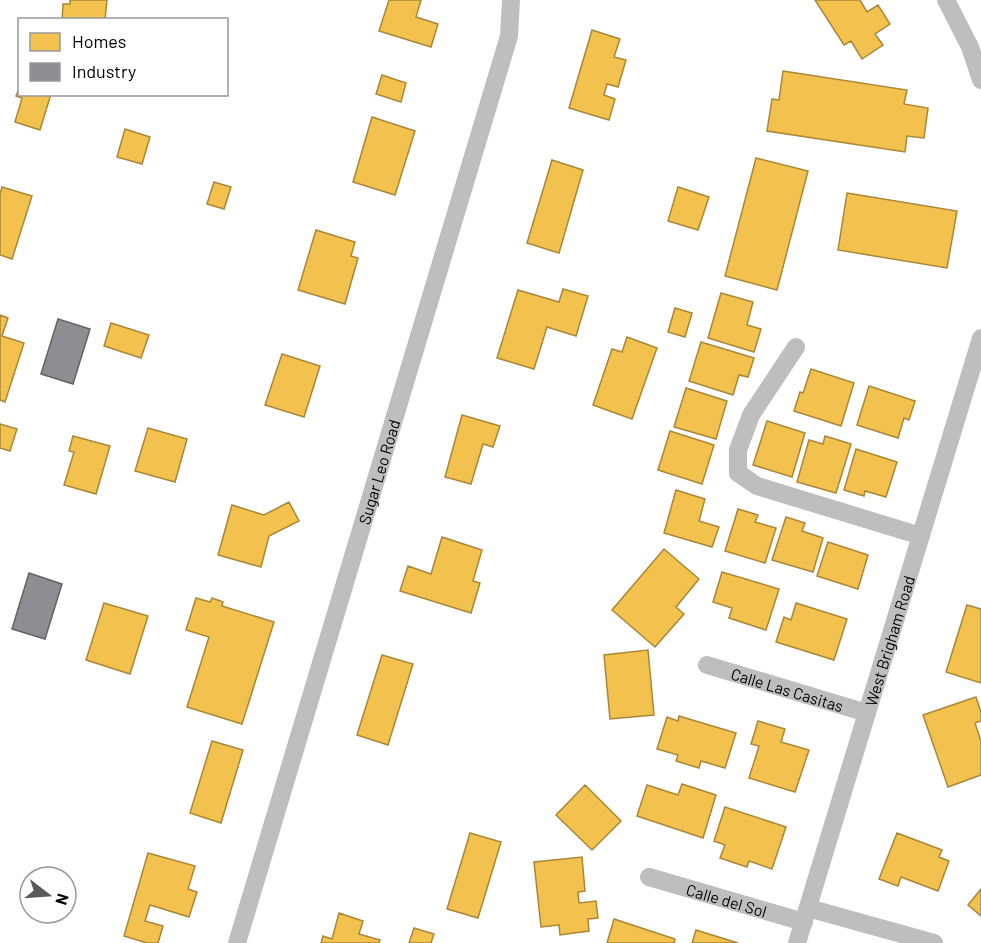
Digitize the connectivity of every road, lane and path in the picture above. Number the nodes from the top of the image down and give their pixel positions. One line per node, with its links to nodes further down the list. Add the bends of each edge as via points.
1 (511, 0): 11 (street, Sugar Leo Road, via 509,36)
2 (946, 0): 3 (street, via 970,47)
3 (981, 80)
4 (981, 338): 6 (street, West Brigham Road)
5 (796, 347): 6 (street, via 751,415 738,450 738,473 757,486)
6 (921, 536): 8 (street, West Brigham Road)
7 (707, 664): 8 (street, Calle Las Casitas)
8 (867, 713): 10 (street, West Brigham Road)
9 (649, 877): 10 (street, Calle del Sol)
10 (806, 915): 12 (street, West Brigham Road); 13 (street, Calle del Sol)
11 (237, 943)
12 (797, 943)
13 (934, 943)

